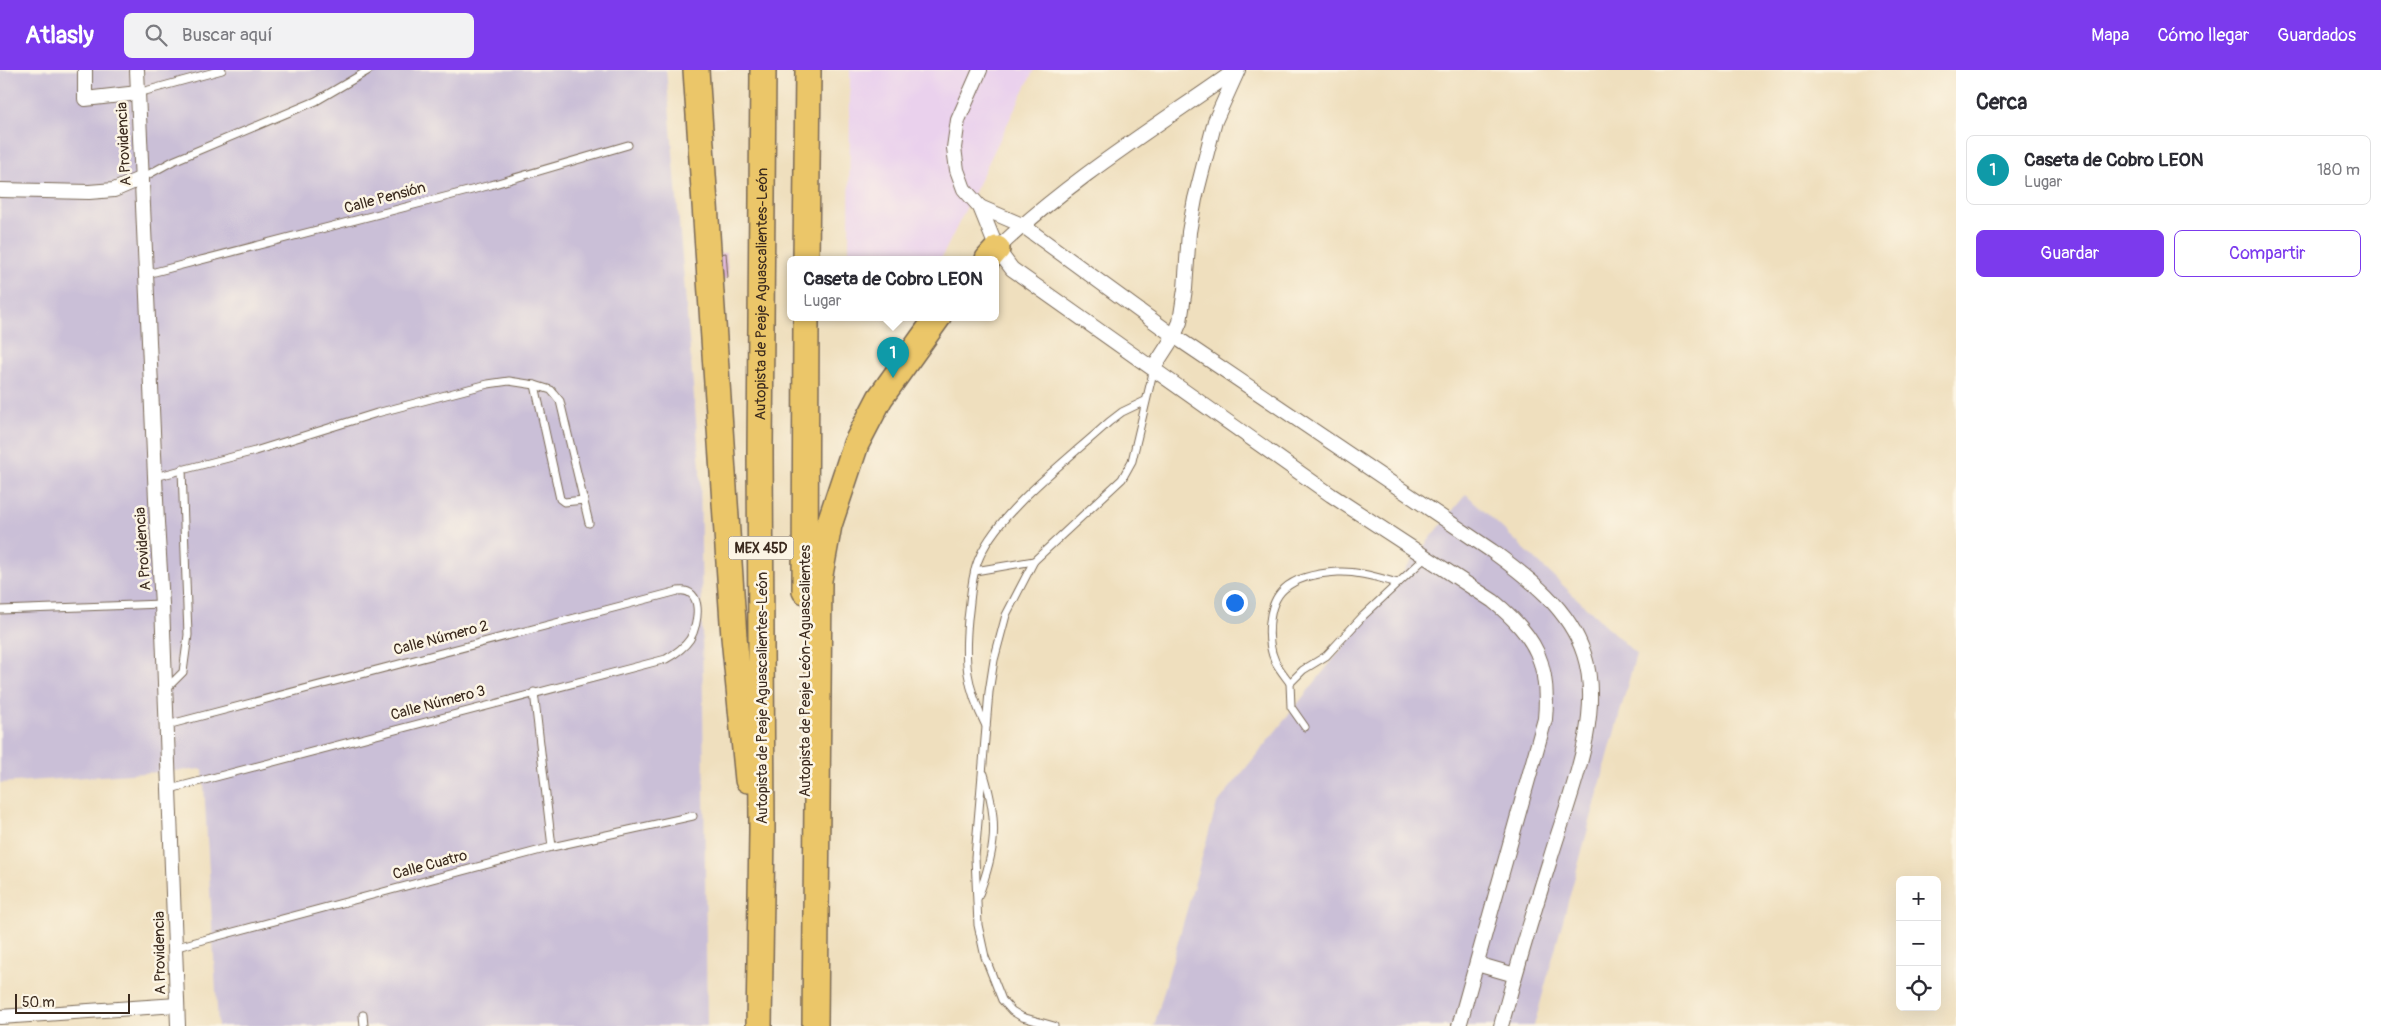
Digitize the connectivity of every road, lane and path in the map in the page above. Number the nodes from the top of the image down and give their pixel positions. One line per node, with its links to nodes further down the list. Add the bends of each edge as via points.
1 (85, 70): 10 (street, via 85,99)
2 (137, 70): 10 (street, A Providencia)
3 (222, 70): 10 (lane)
4 (368, 70): 12 (lane, via 316,101 173,161)
5 (696, 70): 46 (highway, via 734,637 749,784 753,811)
6 (763, 70): 46 (highway, Autopista de Peaje Aguascalientes-León / MEX 45D)
7 (808, 70): 17 (highway)
8 (980, 70): 14 (street, via 958,120 954,148 964,189)
9 (1237, 70): 15 (street, via 1103,163); 22 (street, via 1215,121 1195,199 1183,307)
10 (138, 93): 12 (street, A Providencia)
11 (628, 146): 19 (lane, Calle Pensión)
12 (142, 178): 13 (street, via 119,188 89,192); 19 (street, A Providencia)
13 (0, 190)
14 (980, 207): 15 (street); 16 (street)
15 (1022, 225): 16 (street); 22 (street)
16 (992, 254)
17 (806, 256)
18 (999, 259): 23 (street)
19 (147, 274): 27 (street, A Providencia)
20 (806, 321): 58 (highway, Autopista de Peaje León-Aguascalientes / MEX 45D)
21 (935, 321): 59 (highway, via 867,419 829,525 819,580)
22 (1174, 336): 23 (street); 51 (street, via 1522,573 1548,596 1569,624 1584,653 1590,686 1589,719)
23 (1154, 368): 25 (lane); 30 (street)
24 (535, 385): 26 (lane, via 509,381 488,384); 28 (lane, via 550,390 560,401); 28 (lane, via 560,498 564,502)
25 (1145, 401): 31 (lane, via 1132,461 1122,479); 32 (lane, via 1109,422 1021,502 989,538)
26 (182, 469): 27 (lane); 38 (lane, via 188,642 183,672)
27 (155, 477): 34 (street, A Providencia)
28 (584, 500): 29 (lane)
29 (589, 523)
30 (1425, 558): 33 (lane); 50 (street, via 1516,620 1532,641 1546,681 1545,719)
31 (1034, 562): 32 (lane); 41 (lane, via 1004,624 994,660)
32 (975, 571): 41 (lane, via 967,635 968,680)
33 (1398, 583): 37 (lane, via 1326,656 1302,670); 37 (lane, via 1340,572 1311,575 1284,589 1272,610 1268,634 1275,660)
34 (162, 604): 35 (lane); 38 (street, A Providencia)
35 (0, 610)
36 (697, 622): 39 (lane, Calle Número 3, via 690,639 666,659); 40 (lane, Calle Número 2, via 696,598 692,592 678,591)
37 (1290, 683): 42 (lane, via 1291,707)
38 (166, 690): 40 (street, A Providencia)
39 (534, 692): 44 (lane, Calle Número 3); 47 (lane)
40 (167, 725): 44 (street, A Providencia)
41 (986, 727): 43 (lane)
42 (1305, 727)
43 (983, 770): 48 (lane, via 975,857); 48 (lane, via 993,803 994,840 988,871)
44 (170, 789): 49 (street, A Providencia)
45 (693, 816): 47 (lane, Calle Cuatro)
46 (762, 830): 57 (highway, Autopista de Peaje Aguascalientes-León / MEX 45D)
47 (552, 847): 49 (lane, Calle Cuatro)
48 (977, 900): 60 (lane, via 984,956 1002,1000 1022,1017)
49 (176, 947): 52 (street, A Providencia)
50 (1477, 964): 51 (street); 61 (street)
51 (1515, 975): 62 (street)
52 (177, 1005): 54 (street); 55 (street, A Providencia)
53 (363, 1014): 56 (lane)
54 (0, 1017)
55 (178, 1026)
56 (364, 1026)
57 (759, 1026)
58 (803, 1026)
59 (815, 1026)
60 (1054, 1026)
61 (1459, 1026)
62 (1501, 1026)

